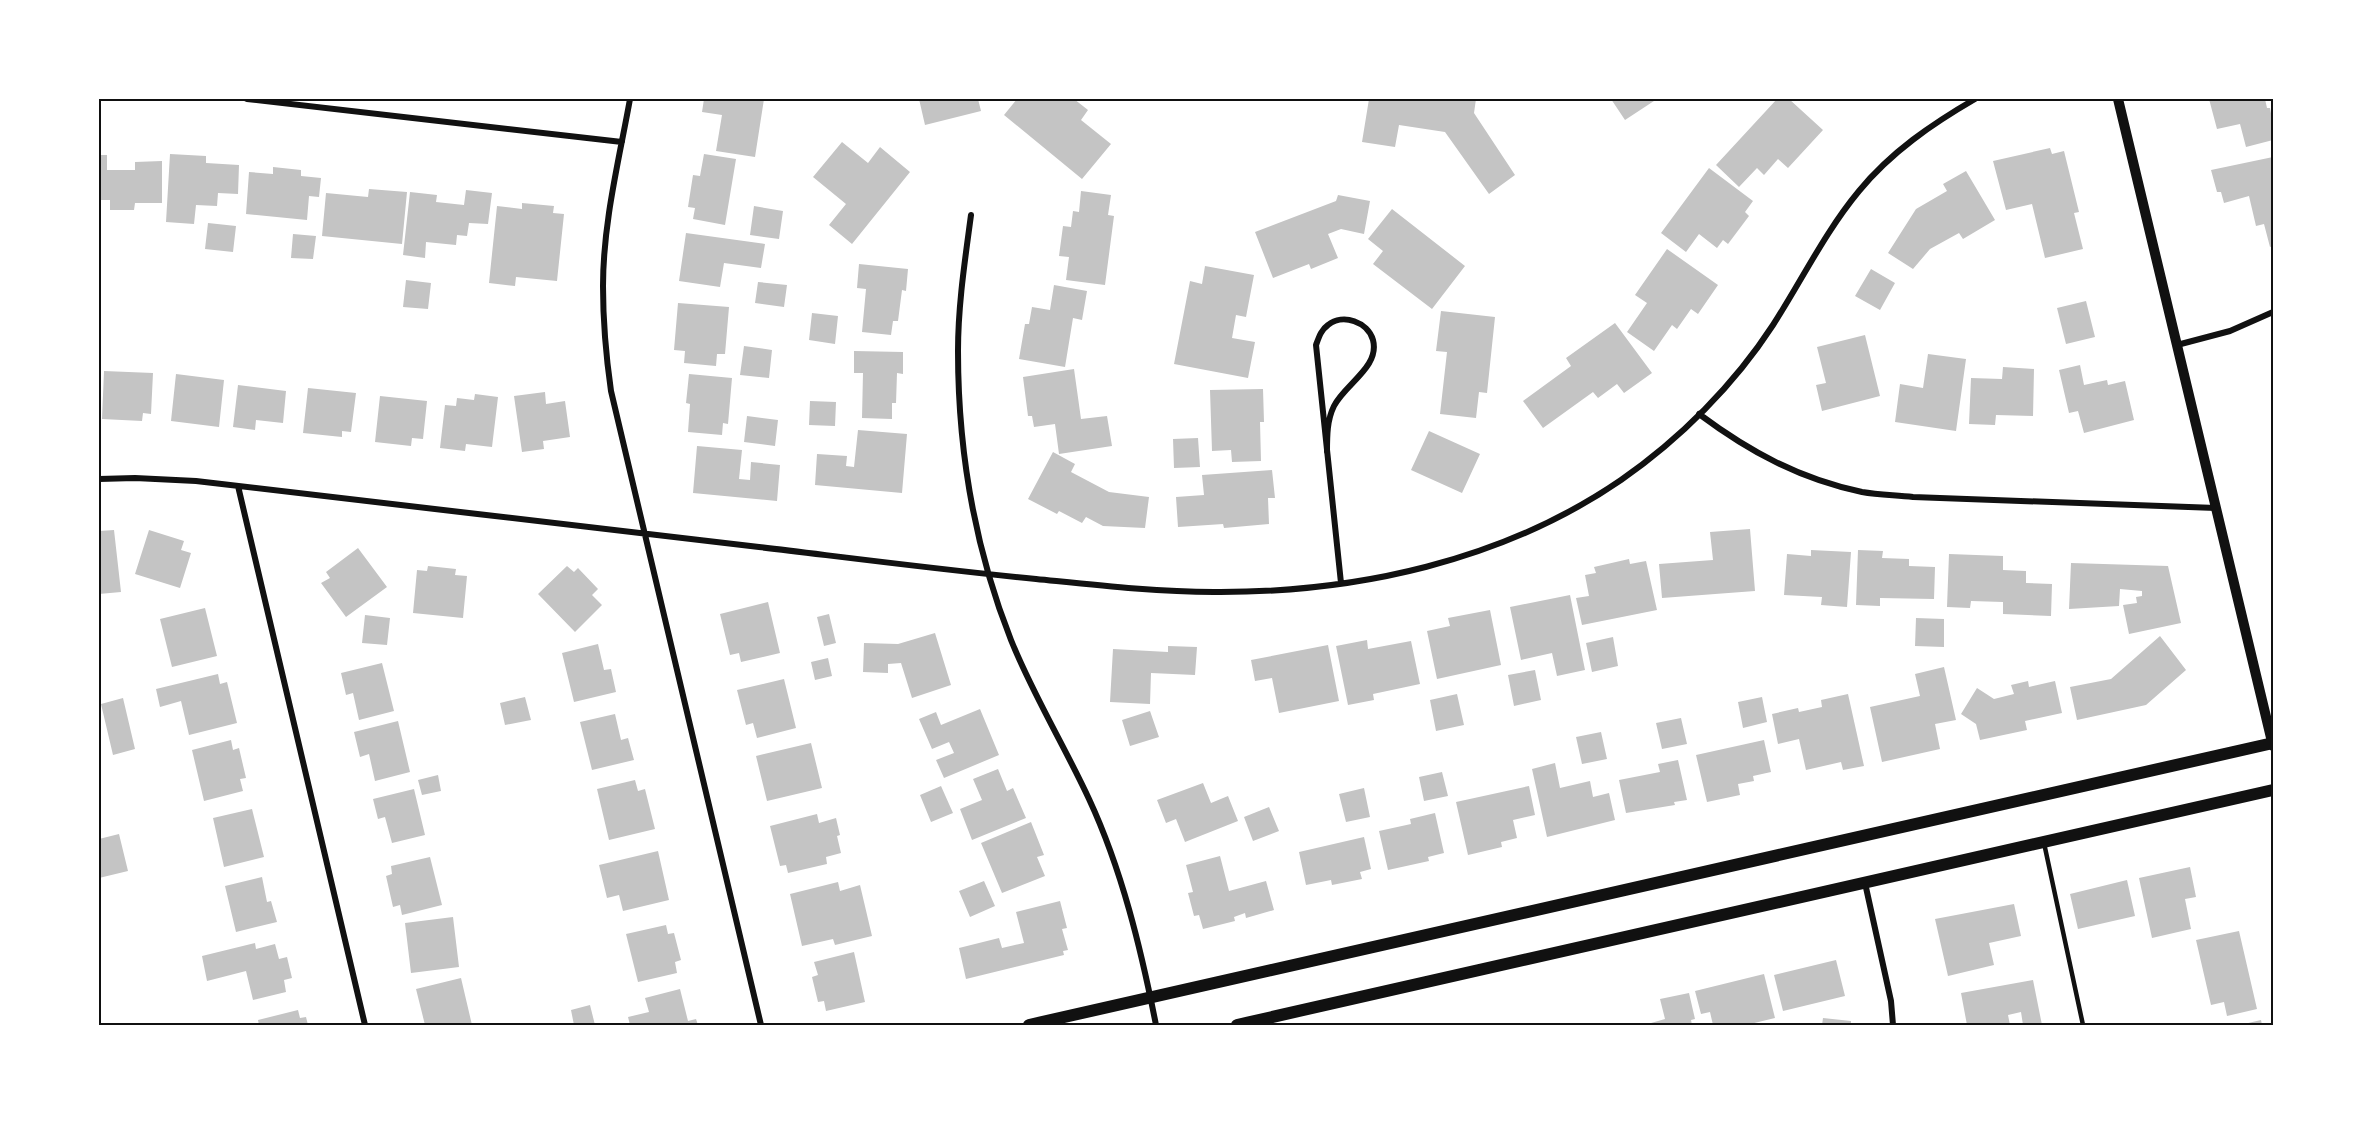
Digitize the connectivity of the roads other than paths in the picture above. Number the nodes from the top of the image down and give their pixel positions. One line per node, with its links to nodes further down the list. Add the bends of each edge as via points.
1 (247, 99): 5 (street)
2 (630, 99): 5 (street)
3 (1975, 99): 9 (street, via 1934,123 1893,155 1860,189 1828,231 1771,329)
4 (2118, 99): 8 (street)
5 (622, 142): 14 (street, via 607,226 603,284 605,343 611,391)
6 (971, 215): 15 (street, via 958,350 960,417 968,485)
7 (2273, 312): 8 (street, via 2230,331)
8 (2177, 345): 13 (street)
9 (1699, 414): 13 (street, via 1739,444 1782,466 1822,482 1863,492); 16 (street, via 1621,480 1569,512 1514,538 1456,559)
10 (1327, 452): 10 (street, via 1316,345 1320,332 1330,323 1342,319 1355,321 1366,328 1374,352 1369,365 1345,388 1334,407 1327,430); 16 (street)
11 (99, 480): 12 (street, via 135,478)
12 (238, 486): 14 (street); 22 (street)
13 (2216, 508): 17 (street)
14 (644, 534): 15 (street); 23 (street)
15 (989, 574): 16 (street, via 1153,590 1218,592); 21 (street, via 1010,639 1089,800 1116,868)
16 (1341, 583)
17 (2273, 744): 21 (main road)
18 (2273, 790): 19 (main road)
19 (2044, 842): 20 (main road); 28 (lane)
20 (1864, 883): 26 (main road); 27 (street, via 1892,1001)
21 (1150, 997): 24 (main road); 25 (street)
22 (365, 1025)
23 (761, 1025)
24 (1029, 1025)
25 (1156, 1025)
26 (1237, 1025)
27 (1893, 1025)
28 (2083, 1025)

